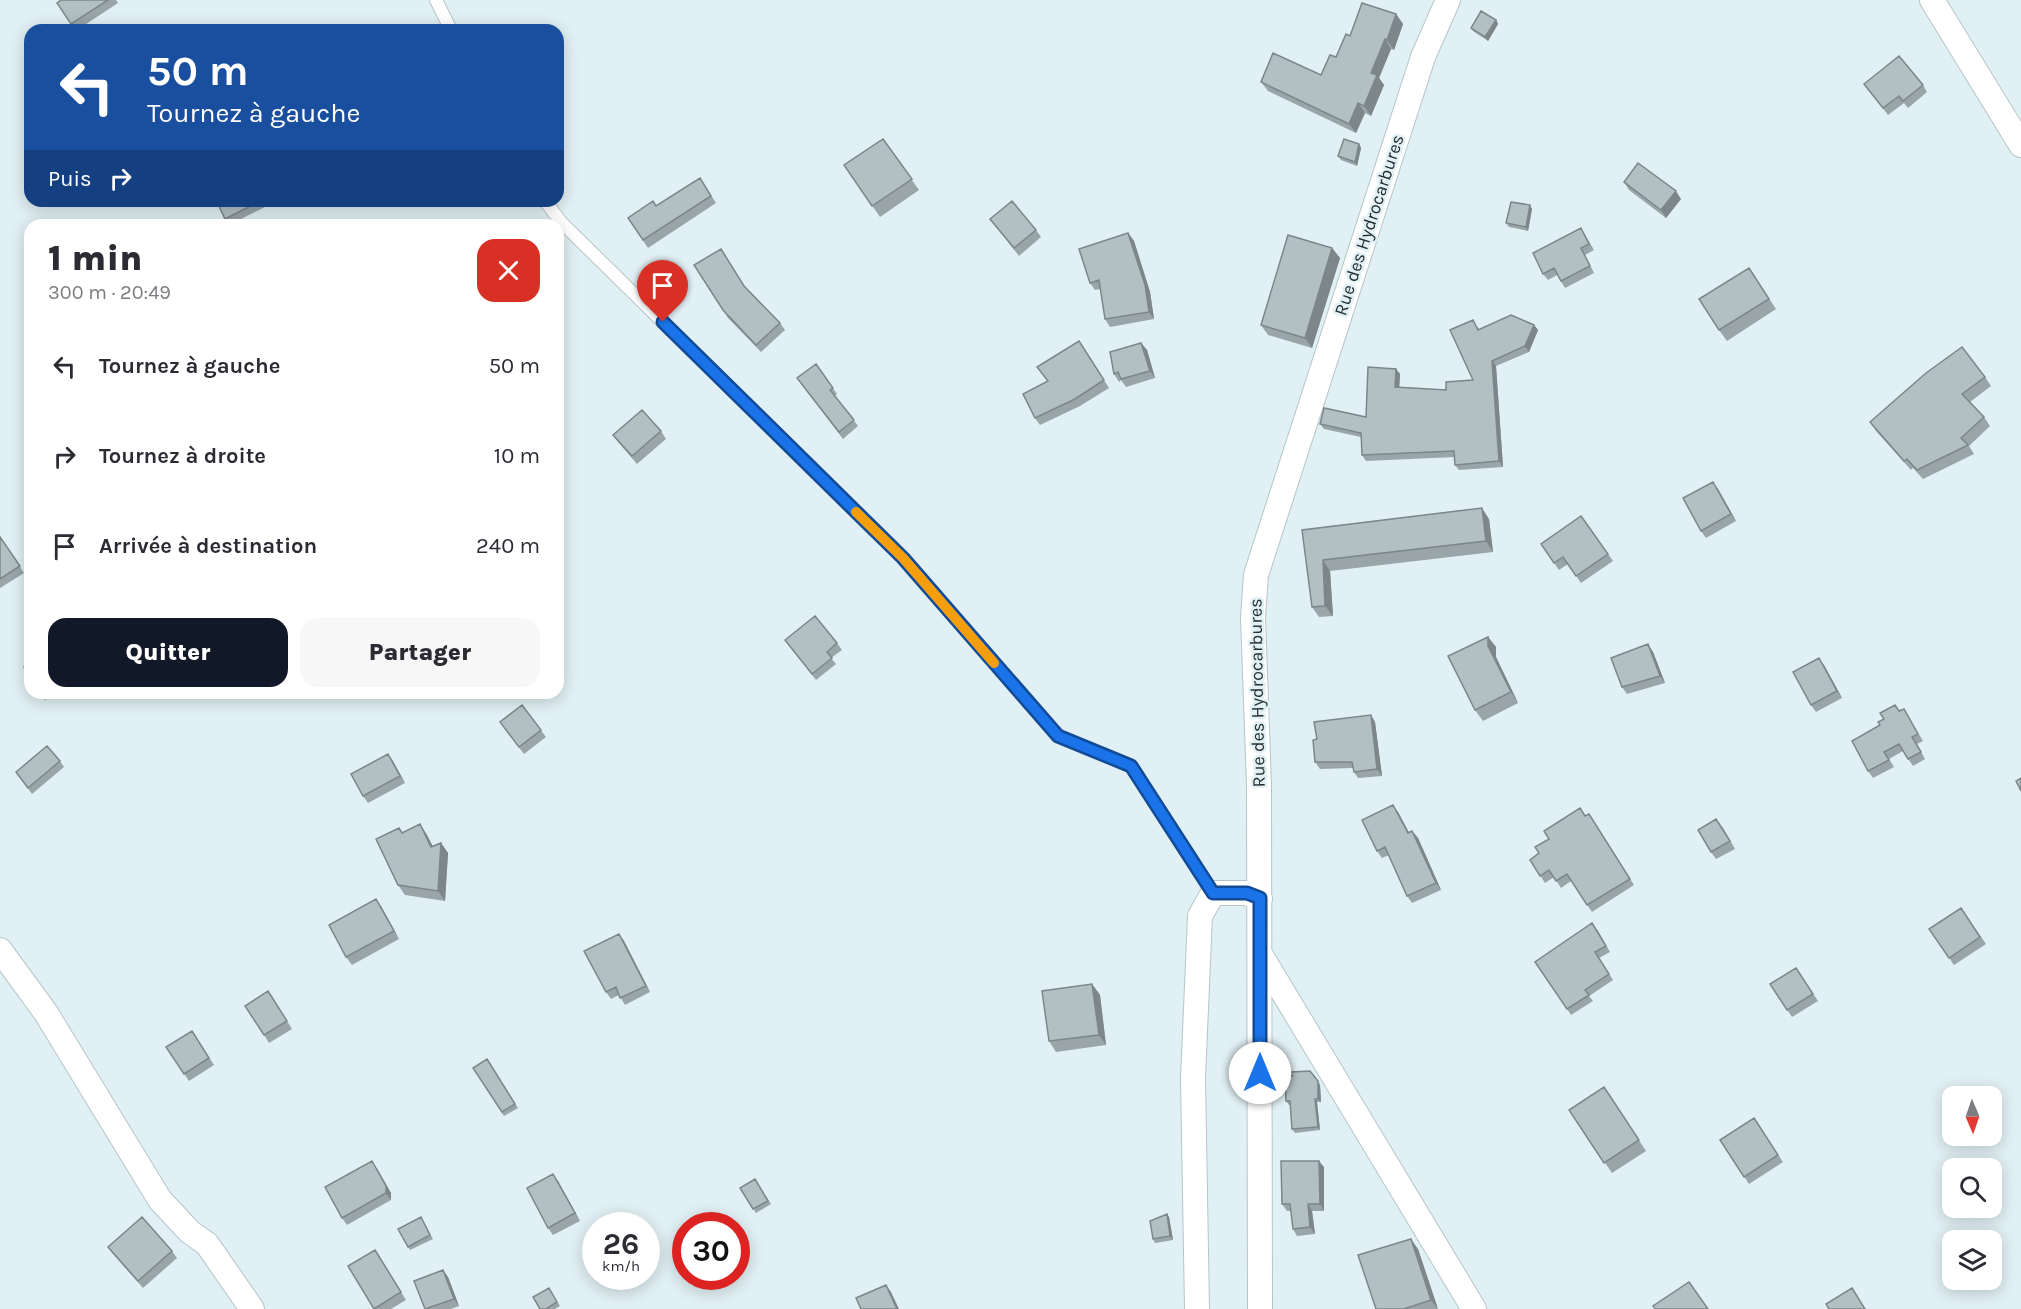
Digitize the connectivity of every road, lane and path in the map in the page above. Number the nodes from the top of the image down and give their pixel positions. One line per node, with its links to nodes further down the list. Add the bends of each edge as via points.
1 (436, 0): 4 (lane)
2 (1448, 0): 10 (street, Rue des Hydrocarbures, via 1423,57 1256,575 1253,617)
3 (1932, 0): 5 (street)
4 (449, 24)
5 (2021, 145)
6 (550, 207): 7 (lane)
7 (559, 219)
8 (564, 225): 9 (lane, via 903,558 1058,736 1131,766)
9 (1213, 893): 10 (street, via 1247,893); 14 (street, via 1200,916 1194,1055)
10 (1260, 898): 12 (street, Rue des Hydrocarbures)
11 (0, 950): 13 (street, via 46,1014 160,1200 207,1244)
12 (1260, 954): 15 (street, Rue des Hydrocarbures); 16 (street)
13 (252, 1309)
14 (1197, 1309)
15 (1260, 1309)
16 (1474, 1309)

